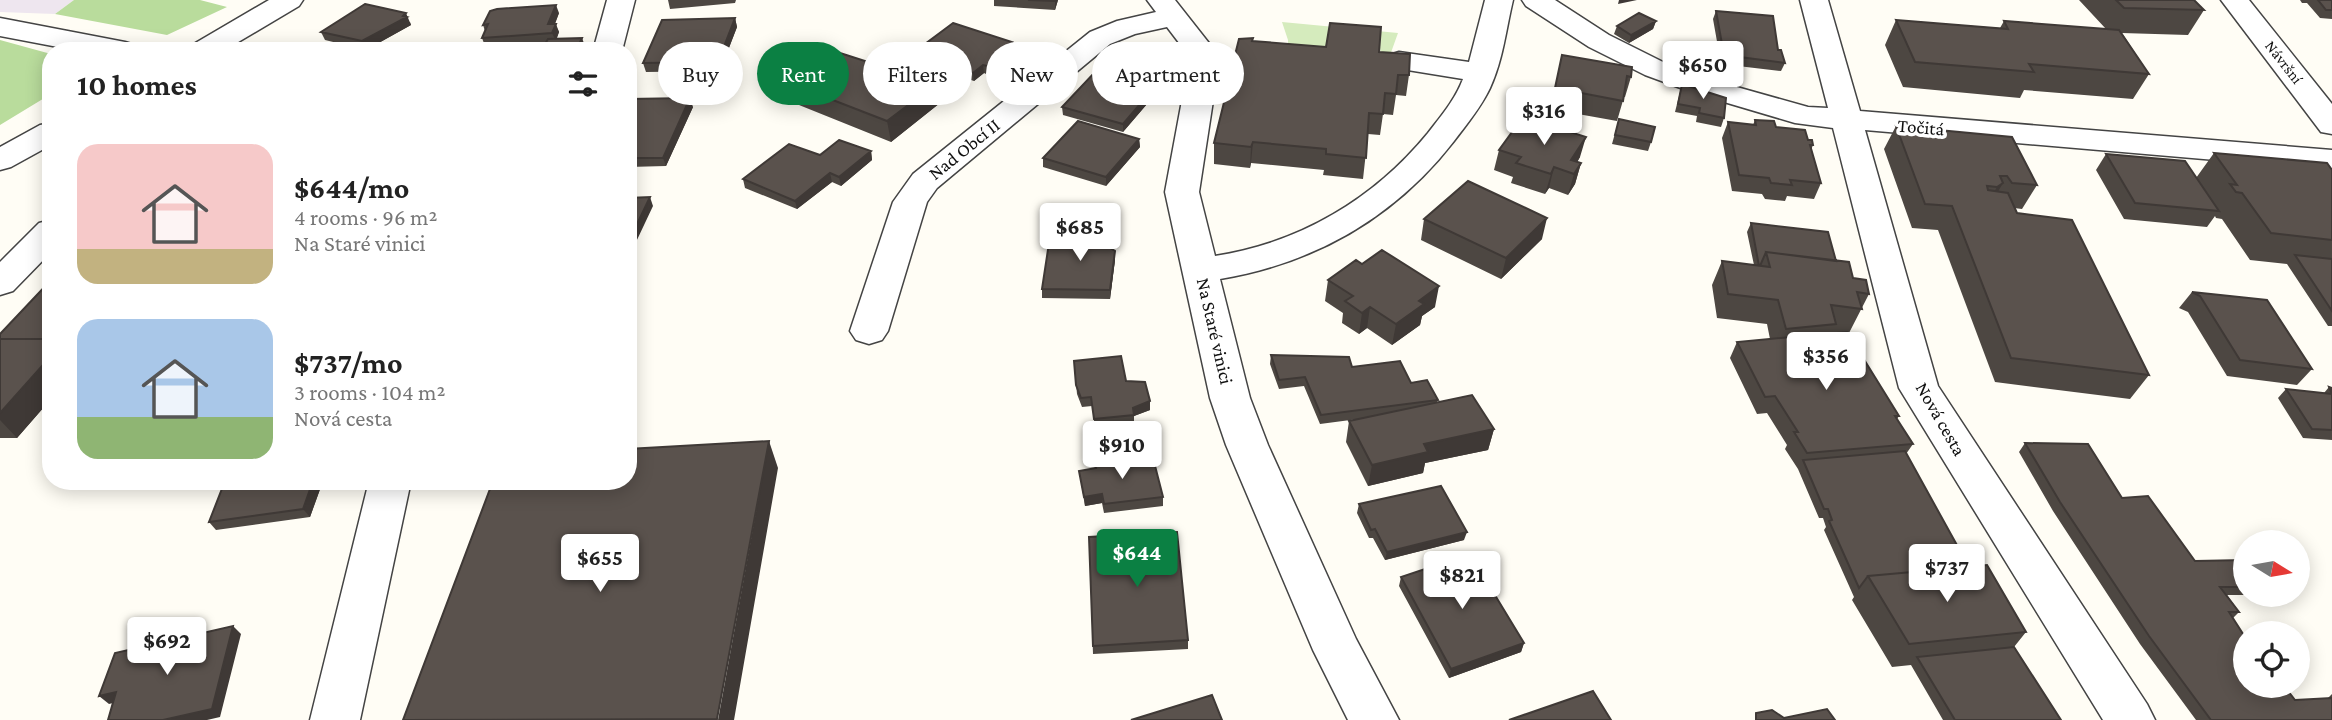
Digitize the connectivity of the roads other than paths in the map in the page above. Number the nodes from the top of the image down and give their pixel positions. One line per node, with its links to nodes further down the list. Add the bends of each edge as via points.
1 (289, 0): 10 (street)
2 (621, 0): 11 (street)
3 (1499, 0): 13 (street, Na Staré vinici)
4 (1536, 0): 14 (street, Točitá, via 1599,41 1681,79 1786,111)
5 (1814, 0): 14 (street, Nová cesta)
6 (2235, 0): 15 (street, Návršní)
7 (1168, 8): 20 (street, Nad Obcí II, via 1197,47 1203,68 1183,177 1185,208); 22 (street, Nad Obcí II, via 1100,38 918,188)
8 (0, 27): 9 (street)
9 (78, 42)
10 (217, 42)
11 (609, 42)
12 (1399, 61): 13 (street)
13 (1480, 74): 20 (street, Na Staré vinici, via 1469,100 1429,154 1403,181 1345,224 1261,259)
14 (1848, 121): 18 (street, Točitá); 26 (street, Nová cesta, via 1919,388)
15 (2332, 125)
16 (42, 137): 17 (street)
17 (0, 160)
18 (2332, 160)
19 (42, 240): 21 (street)
20 (1200, 270): 25 (street, Na Staré vinici, via 1230,398 1247,445 1337,650)
21 (0, 282)
22 (869, 331)
23 (388, 490): 24 (street)
24 (335, 720)
25 (1374, 720)
26 (2130, 720)

